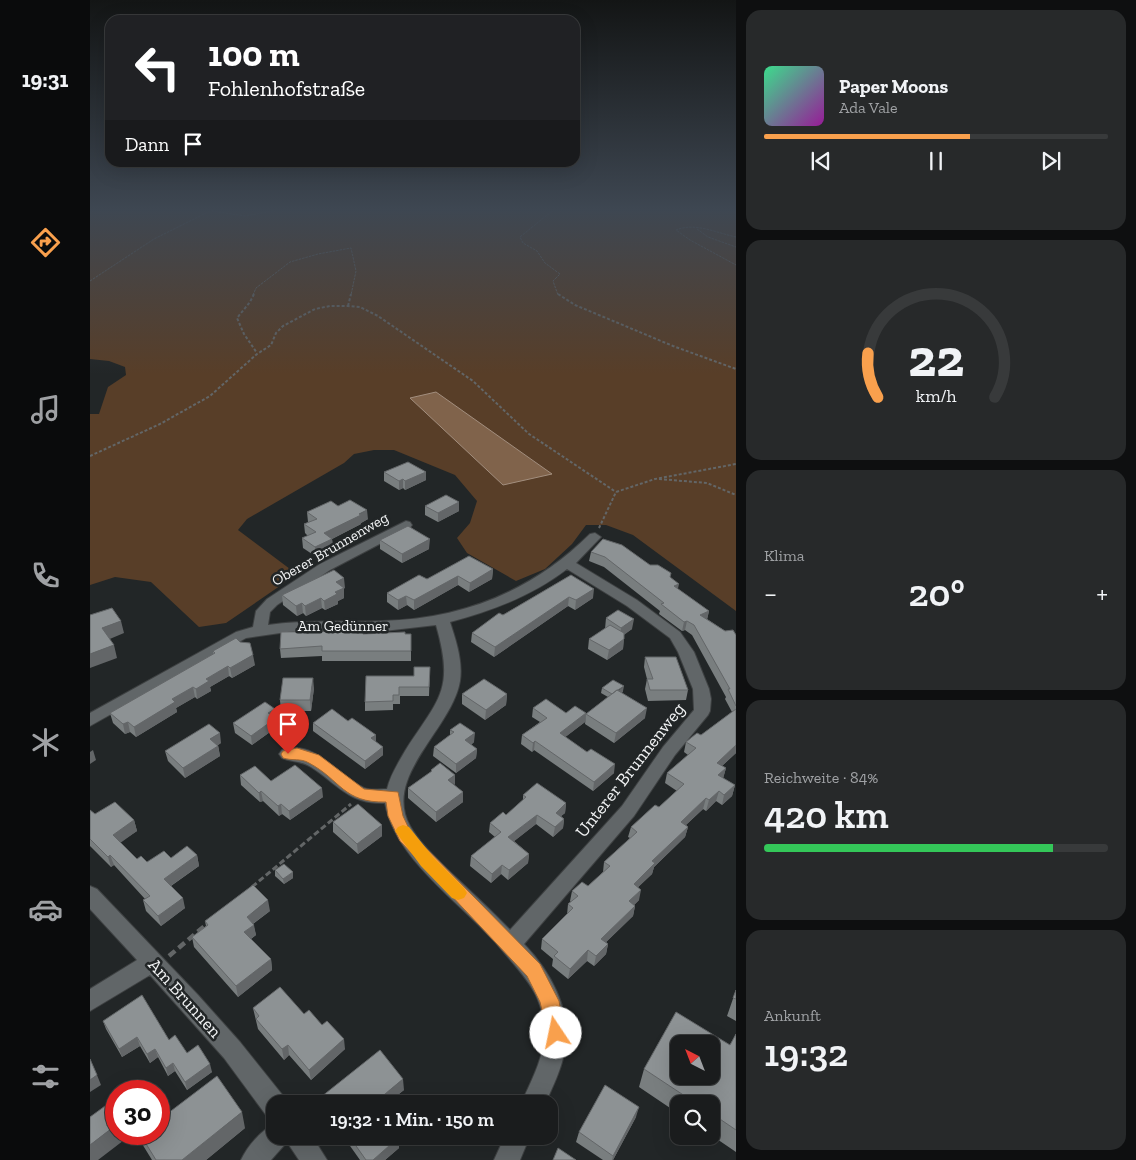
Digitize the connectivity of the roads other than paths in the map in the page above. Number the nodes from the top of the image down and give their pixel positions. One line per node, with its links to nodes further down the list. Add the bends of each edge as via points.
1 (406, 524): 5 (street, Oberer Brunnenweg, via 325,567 272,602 263,611)
2 (595, 536): 3 (street, Am Gedünner)
3 (568, 564): 4 (street, Am Gedünner, via 526,591); 10 (street, Unterer Brunnenweg, via 632,603 675,635 702,689 702,711 669,751 628,811)
4 (442, 620): 5 (street, Am Gedünner, via 384,626); 8 (street, via 453,658 453,682 447,703 405,764)
5 (260, 629): 6 (street, Am Gedünner, via 241,634)
6 (90, 720)
7 (288, 754): 8 (street, via 314,759 360,794)
8 (393, 796): 10 (street, via 396,816 405,837)
9 (90, 895): 11 (street, Am Brunnen)
10 (510, 945): 14 (street, via 534,970 549,1001 556,1033 548,1070)
11 (154, 964): 12 (street); 13 (street, Am Brunnen, via 232,1050)
12 (90, 1001)
13 (267, 1095)
14 (537, 1095)
15 (269, 1145): 18 (street)
16 (303, 1145): 19 (street)
17 (514, 1145): 20 (street)
18 (254, 1160)
19 (314, 1160)
20 (507, 1160)

